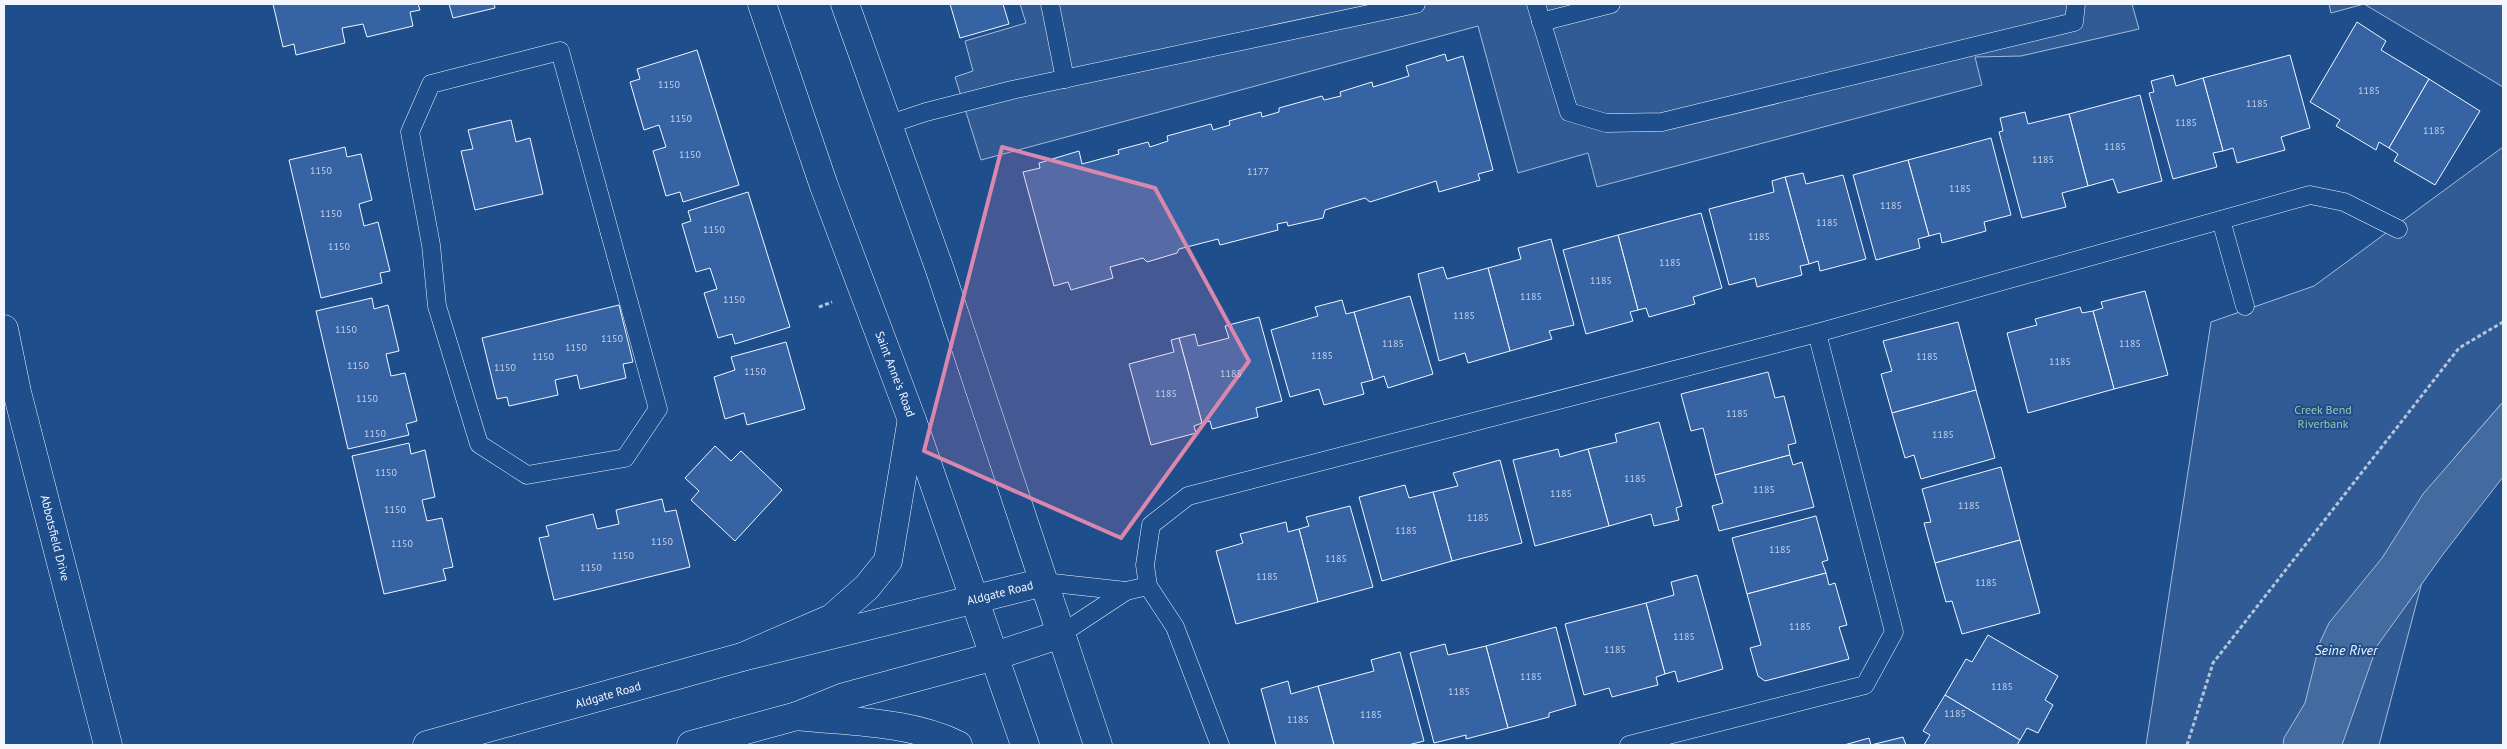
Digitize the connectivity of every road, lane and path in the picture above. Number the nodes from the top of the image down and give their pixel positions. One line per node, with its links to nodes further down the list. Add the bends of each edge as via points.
1 (762, 4): 21 (main road, Saint Anne's Road, via 824,186)
2 (845, 4): 11 (main road)
3 (1050, 4): 10 (lane)
4 (1416, 4): 10 (lane)
5 (1536, 4): 8 (lane)
6 (1611, 4): 8 (lane)
7 (2076, 4): 8 (lane, via 2074,22 1662,122 1606,123 1569,112)
8 (1541, 22)
9 (560, 51): 9 (lane, via 431,84 410,132 431,245 437,306 479,444 526,475 625,458 658,409)
10 (1065, 79): 11 (lane, via 954,105)
11 (887, 125): 22 (main road, via 940,270)
12 (2221, 220): 13 (lane, via 2310,195 2344,202); 15 (lane); 19 (lane)
13 (2398, 229)
14 (833, 302): 16 (path)
15 (2245, 306)
16 (819, 307)
17 (2503, 322): 38 (path, via 2459,348 2213,663)
18 (4, 329): 20 (main road, Abbotsfield Drive)
19 (1817, 333): 23 (lane, via 1188,496 1151,525 1145,564); 37 (lane, via 1894,632 1865,685)
20 (10, 393): 30 (main road, Abbotsfield Drive)
21 (912, 420): 25 (main road, Saint Anne's Road); 28 (main road, via 888,561 867,587 832,618)
22 (1044, 582): 24 (lane, Aldgate Road); 25 (main road, Aldgate Road); 26 (main road)
23 (1148, 586): 24 (lane); 36 (lane, via 1175,627)
24 (1126, 591): 26 (lane)
25 (974, 600): 27 (main road, Saint Anne's Road); 28 (main road, Aldgate Road)
26 (1061, 634): 27 (main road); 35 (main road)
27 (995, 656): 29 (main road, via 844,697); 34 (main road, Saint Anne's Road)
28 (742, 657): 31 (main road, Aldgate Road)
29 (797, 716): 32 (main road); 33 (main road, via 909,729)
30 (108, 745)
31 (427, 745)
32 (691, 745)
33 (958, 745)
34 (1025, 745)
35 (1098, 745)
36 (1220, 745)
37 (1629, 745)
38 (2187, 745)

